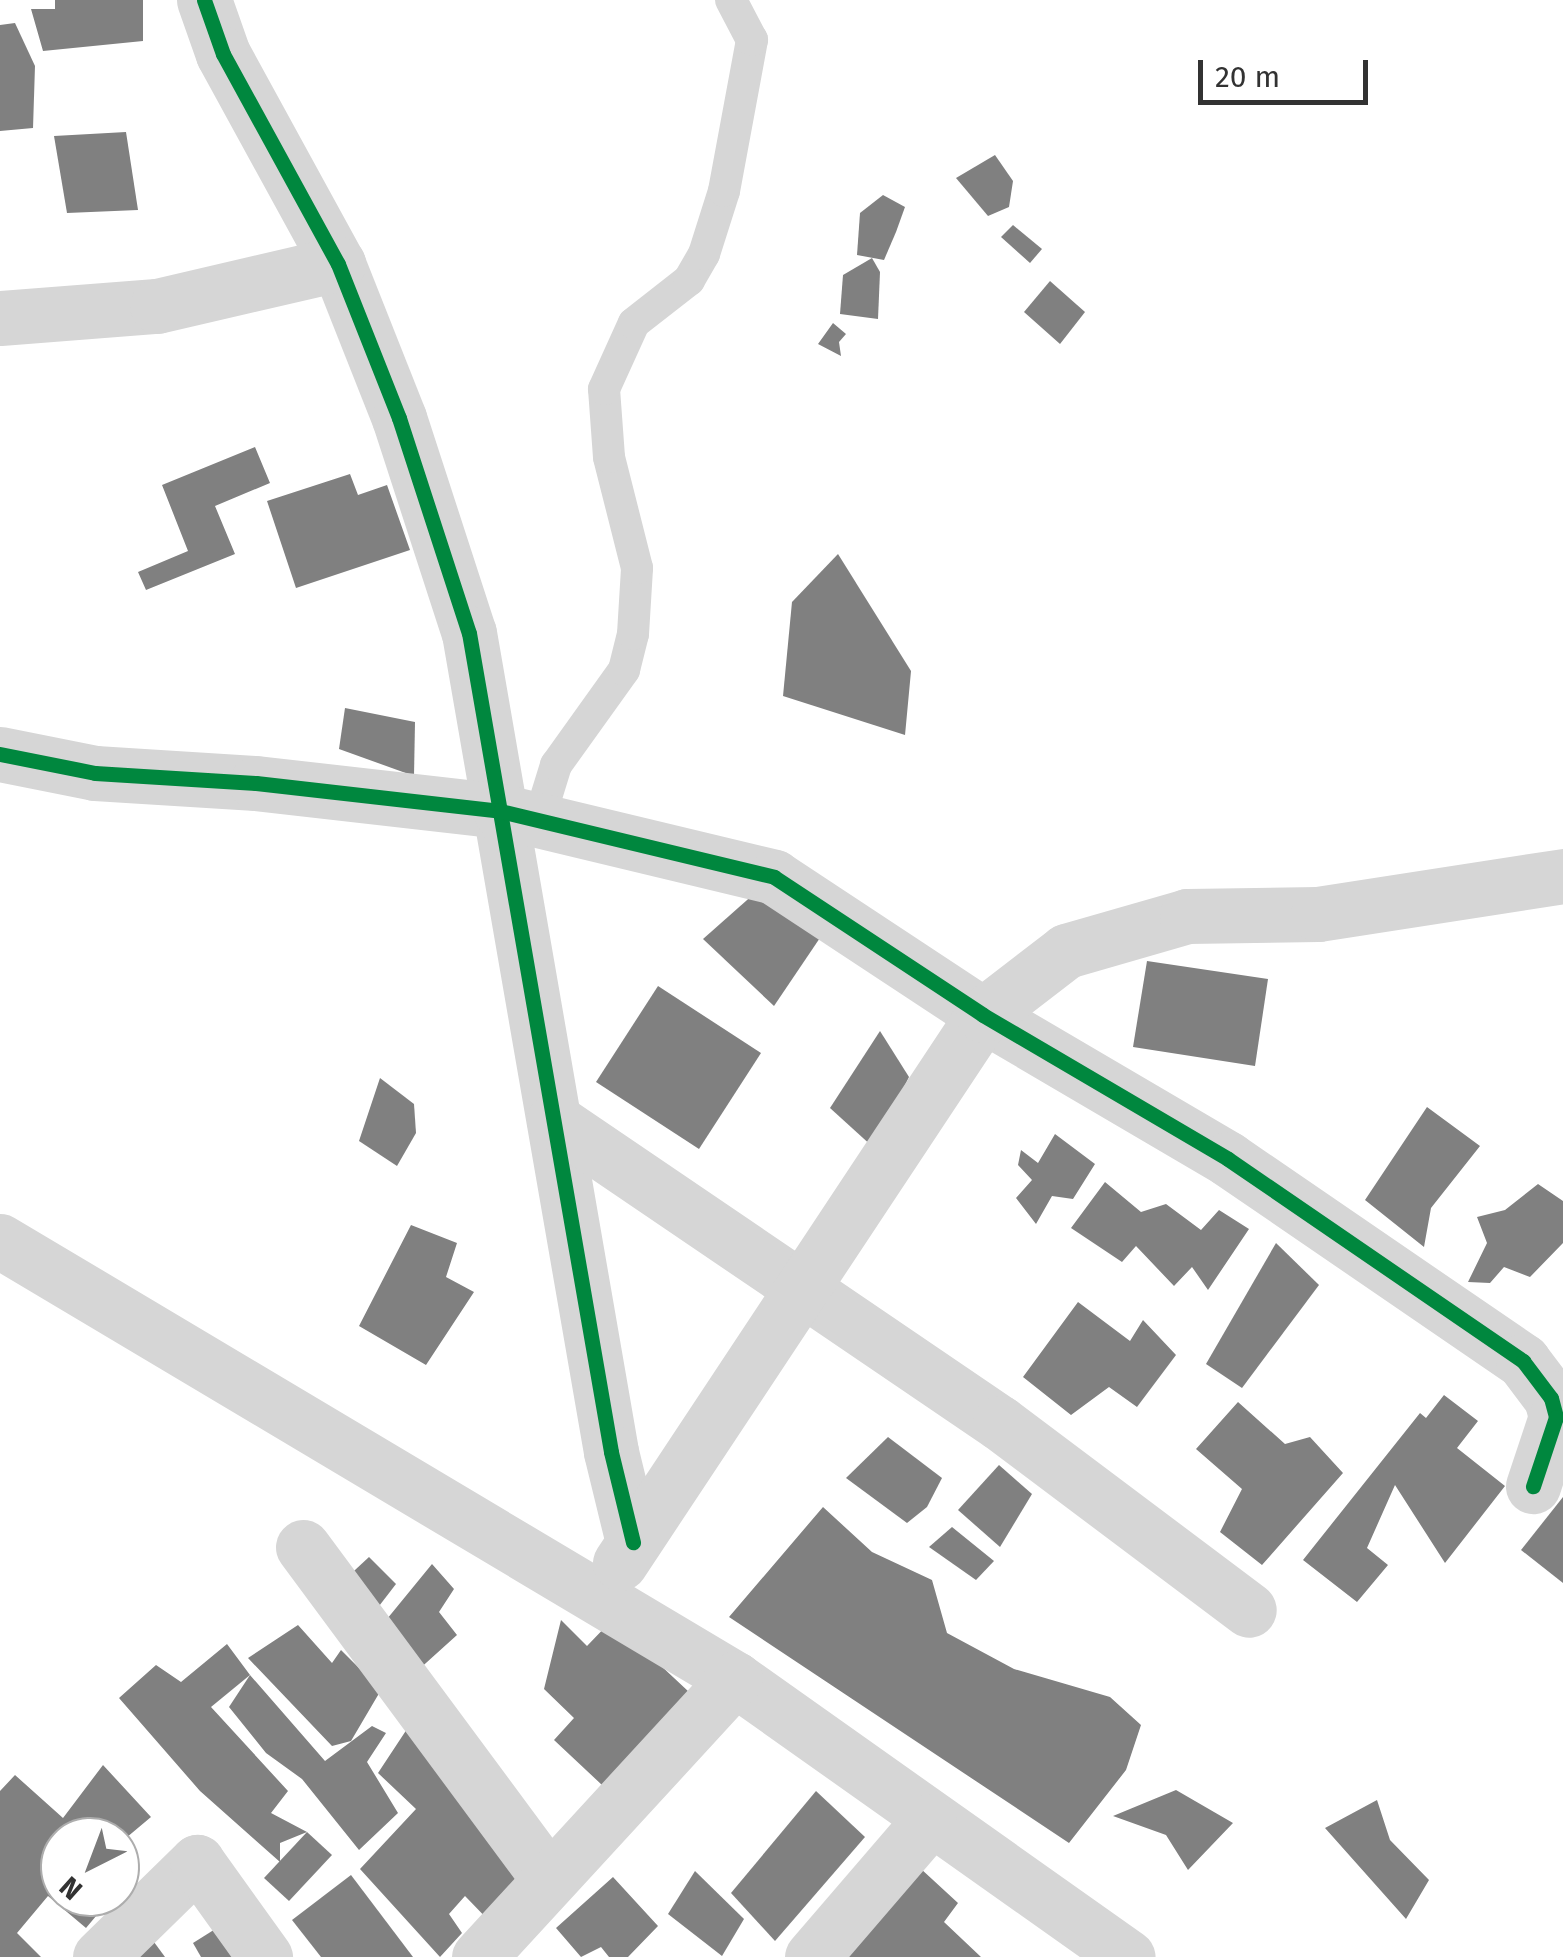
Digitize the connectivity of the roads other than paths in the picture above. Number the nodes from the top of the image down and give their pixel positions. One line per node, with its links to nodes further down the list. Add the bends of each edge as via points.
1 (204, 0): 3 (street, via 223,54)
2 (732, 0): 6 (lane, via 752,40 724,191 704,254 689,280 634,323 604,389 609,457 636,568 624,670)
3 (338, 264): 4 (street, via 156,306); 6 (street, via 399,418)
4 (0, 318)
5 (0, 754): 6 (street, via 95,773 256,783)
6 (520, 816): 8 (street, via 774,877); 9 (street)
7 (1563, 876): 8 (street, via 1318,914 1187,916 1118,932 1066,951)
8 (983, 1015): 11 (street); 12 (street, via 1228,1159 1523,1361 1551,1398 1556,1417)
9 (554, 1120): 11 (street); 13 (street, via 611,1452)
10 (0, 1240): 15 (street)
11 (806, 1290): 13 (street); 16 (street, via 1000,1422)
12 (1533, 1486)
13 (634, 1542): 15 (street)
14 (302, 1547): 19 (street)
15 (599, 1595): 17 (street)
16 (1249, 1610)
17 (734, 1679): 18 (street); 19 (street)
18 (929, 1821): 21 (street); 24 (street)
19 (549, 1880): 20 (street)
20 (502, 1949)
21 (1100, 1949)
22 (100, 1957): 23 (street, via 197,1862)
23 (266, 1957)
24 (812, 1957)

